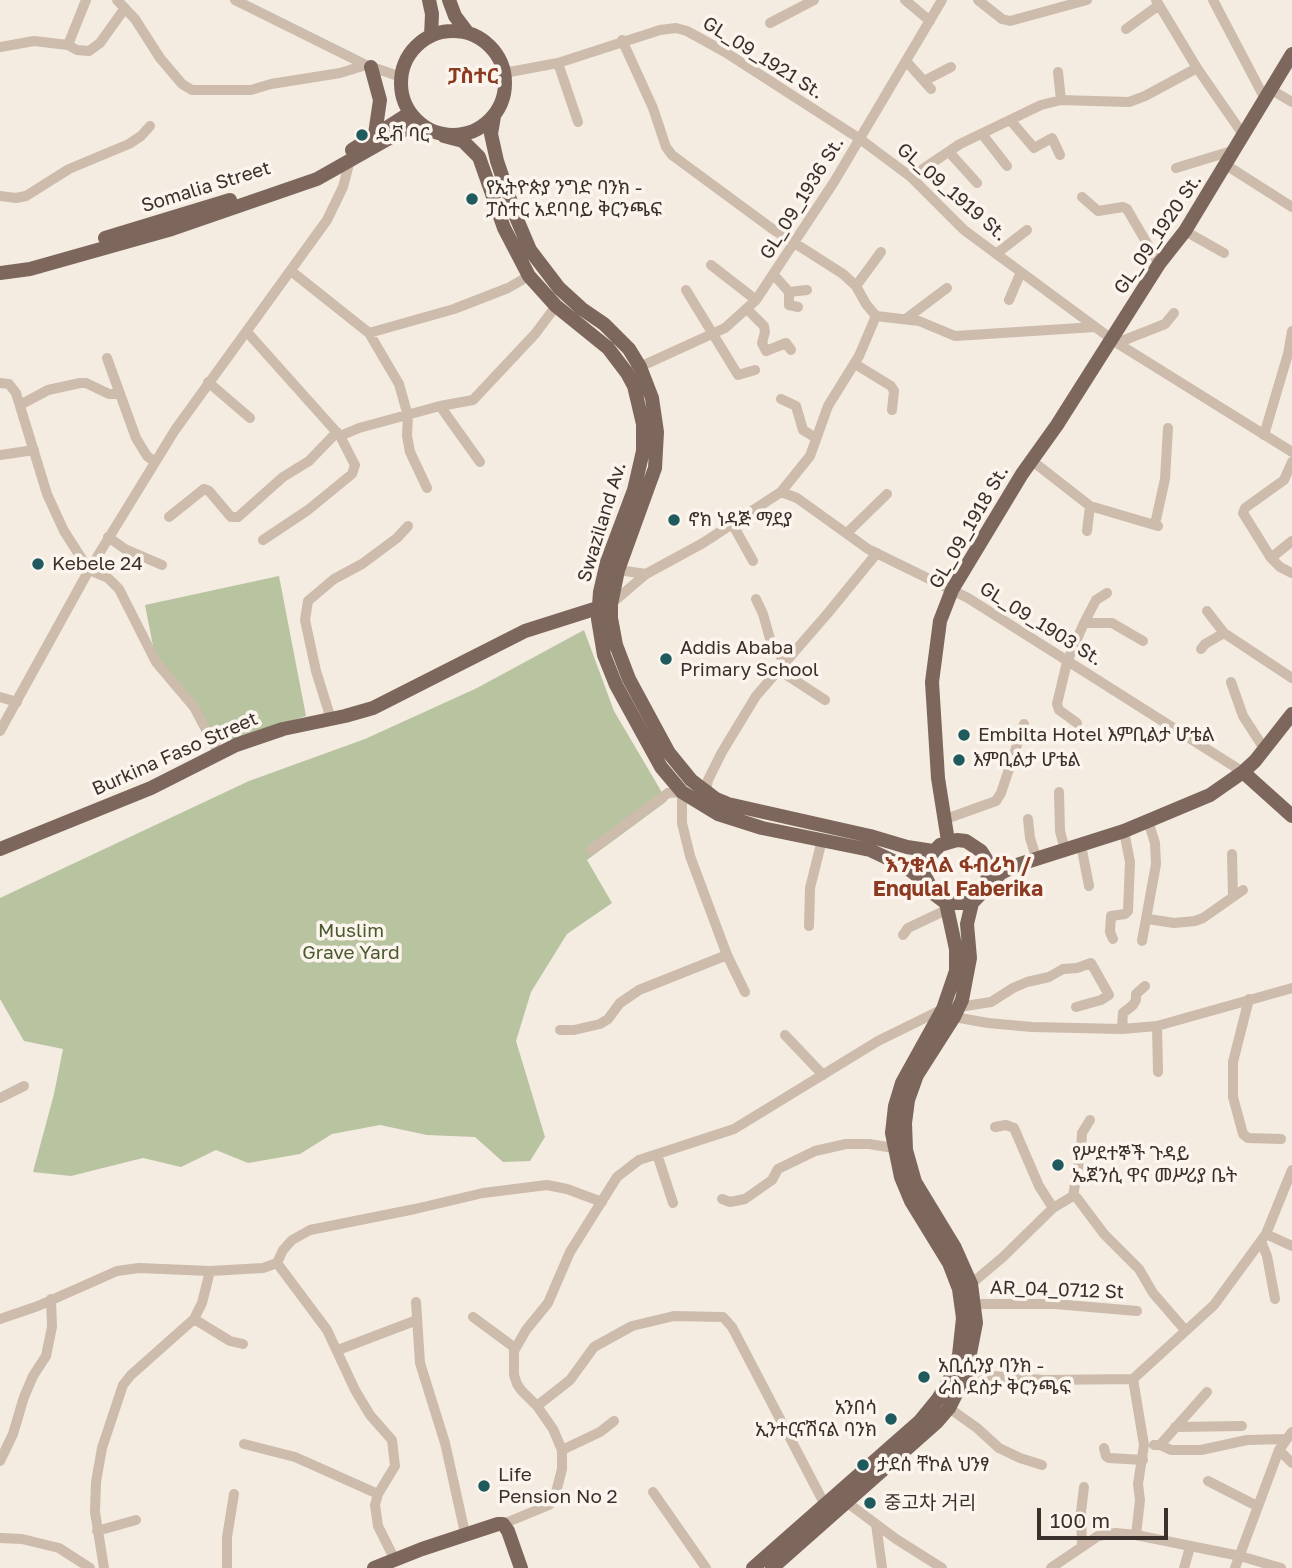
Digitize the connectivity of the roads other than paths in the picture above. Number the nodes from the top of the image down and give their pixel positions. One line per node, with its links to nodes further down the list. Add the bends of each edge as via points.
1 (86, 0): 20 (street)
2 (235, 0): 25 (street)
3 (429, 0): 18 (main road)
4 (440, 0): 17 (main road); 18 (main road, via 442,19)
5 (449, 0): 17 (main road)
6 (814, 0): 15 (street)
7 (905, 0): 14 (street)
8 (942, 0): 14 (street, GL_09_1936 St.)
9 (978, 0): 10 (street, via 1010,21)
10 (1087, 0)
11 (1213, 0): 31 (street)
12 (1158, 2): 16 (street); 27 (street)
13 (121, 4): 20 (street, via 96,48 83,51); 25 (street, via 160,58 191,90 251,90)
14 (930, 21): 23 (street, GL_09_1936 St.)
15 (770, 23)
16 (1126, 29)
17 (464, 31): 18 (main road); 29 (main road, via 491,47)
18 (435, 34): 30 (main road, via 412,49)
19 (622, 40): 24 (street, GL_09_1921 St.); 43 (street, GL_09_1921 St., via 660,30 687,31); 58 (street, via 672,155)
20 (68, 45): 21 (street, via 34,41)
21 (0, 47)
22 (1292, 54): 31 (main road, GL_09_1920 St.)
23 (906, 61): 26 (street, via 927,85); 43 (street, GL_09_1936 St.)
24 (558, 63): 29 (street, GL_09_1921 St.); 36 (street)
25 (368, 66): 30 (street); 39 (main road, via 380,100)
26 (951, 67)
27 (1196, 68): 32 (street, via 1129,102); 42 (street)
28 (1058, 72): 32 (street)
29 (504, 73): 34 (main road, via 505,88)
30 (401, 77): 35 (main road, via 401,90)
31 (1268, 94): 33 (street); 42 (main road, GL_09_1920 St.)
32 (1062, 100): 37 (street)
33 (1292, 102)
34 (494, 116): 41 (main road, via 474,131); 93 (main road, Swaziland Av., via 491,134 497,161 536,260 569,297 629,349)
35 (414, 117): 39 (main road, Somalia Street); 41 (main road); 46 (main road)
36 (578, 121)
37 (1011, 121): 40 (street); 47 (street, via 1034,148 1052,138)
38 (150, 126): 53 (street, via 129,144 69,169 26,196)
39 (375, 134): 46 (main road, Somalia Street)
40 (982, 134): 45 (street); 49 (street)
41 (444, 136): 69 (main road, Swaziland Av., via 463,141 479,157 504,228)
42 (1244, 136): 44 (main road, GL_09_1920 St.)
43 (860, 139): 51 (street, GL_09_1919 St.); 58 (street, GL_09_1936 St.)
44 (1235, 150): 48 (main road, GL_09_1920 St.); 50 (street, GL_09_1920 St.)
45 (949, 152): 51 (street); 52 (street)
46 (351, 155): 63 (main road, Somalia Street, via 257,191 57,253); 65 (street, via 337,202); 67 (main road, via 317,180 172,229 30,269)
47 (1059, 155)
48 (1226, 165): 55 (street); 57 (main road, GL_09_1920 St.)
49 (1007, 166)
50 (1177, 168)
51 (911, 177): 61 (street, GL_09_1919 St., via 958,225)
52 (977, 183)
53 (0, 197)
54 (1083, 197): 62 (street, via 1098,211 1128,209)
55 (1292, 207)
56 (1027, 230): 61 (street)
57 (1185, 231): 60 (street); 62 (main road, GL_09_1920 St.)
58 (795, 244): 68 (street, GL_09_1936 St.); 70 (street)
59 (881, 252): 70 (street)
60 (1224, 253)
61 (996, 254): 66 (street, GL_09_1919 St.)
62 (1159, 264): 88 (main road, GL_09_1920 St.)
63 (0, 265)
64 (711, 265): 75 (street)
65 (290, 271): 85 (street); 86 (street)
66 (1021, 272): 76 (street); 83 (street, GL_09_1919 St.)
67 (0, 273)
68 (774, 275): 74 (street, GL_09_1936 St.); 75 (street, GL_09_1936 St.)
69 (530, 276): 77 (main road, Swaziland Av.); 86 (street, via 453,309)
70 (856, 286): 81 (street)
71 (947, 288): 82 (street)
72 (686, 290): 87 (street)
73 (807, 290): 74 (street)
74 (789, 292): 78 (street, GL_09_1936 St., via 789,305)
75 (756, 300): 79 (street, GL_09_1936 St.)
76 (1009, 300)
77 (556, 306): 93 (main road, Swaziland Av.); 100 (street, via 479,396)
78 (798, 307)
79 (747, 309): 87 (street, GL_09_1936 St.); 89 (street, via 764,326 766,351 785,343)
80 (1174, 313): 88 (street, via 1166,324)
81 (876, 316): 82 (street); 92 (street)
82 (907, 318): 83 (street, via 955,336)
83 (1095, 327): 88 (street, GL_09_1919 St.)
84 (1292, 331): 90 (street)
85 (247, 332): 95 (street); 105 (street)
86 (369, 333): 102 (street, via 399,383)
87 (713, 334): 93 (street, GL_09_1936 St.); 94 (street, via 738,375)
88 (1115, 341): 106 (street, GL_09_1919 St.); 111 (main road, GL_09_1918 St.)
89 (790, 350)
90 (1290, 352): 106 (street)
91 (107, 358): 97 (street)
92 (855, 364): 101 (street, via 891,386); 107 (street, via 828,406)
93 (634, 370): 132 (main road, Swaziland Av., via 652,398 657,451); 138 (main road, Swaziland Av., via 643,451 607,562)
94 (755, 370)
95 (208, 382): 103 (street); 112 (street)
96 (0, 383): 99 (street, via 11,386)
97 (120, 394): 99 (street, via 80,383 48,390); 112 (street, via 140,446)
98 (781, 399): 107 (street, via 796,407 803,430)
99 (20, 405): 108 (street)
100 (440, 406): 102 (street); 113 (street)
101 (892, 410)
102 (408, 416): 105 (street); 115 (street, via 410,452)
103 (250, 418)
104 (1168, 428): 118 (street, via 1156,525)
105 (339, 434): 119 (street, via 238,517 231,516 204,489); 125 (street, via 354,471)
106 (1264, 435): 109 (street, GL_09_1919 St.)
107 (816, 438): 116 (street, via 803,467)
108 (34, 450): 110 (street); 131 (street, via 58,521)
109 (1292, 452)
110 (0, 455)
111 (1031, 460): 118 (street); 135 (main road, GL_09_1918 St.)
112 (155, 462): 124 (street)
113 (480, 462)
114 (1292, 462): 128 (street, via 1284,480 1244,510 1244,518)
115 (427, 488)
116 (781, 492): 120 (street); 123 (street, GL_09_1903 St.)
117 (887, 494): 123 (street)
118 (1090, 506): 122 (street)
119 (169, 517)
120 (733, 525): 129 (street); 134 (street)
121 (408, 526): 152 (street, via 307,604 305,621)
122 (1087, 531)
123 (847, 533): 127 (street, GL_09_1903 St.)
124 (108, 537): 130 (street); 131 (street)
125 (263, 540)
126 (1292, 541): 128 (street)
127 (877, 553): 135 (street, GL_09_1903 St.); 145 (street)
128 (1271, 558): 133 (street)
129 (753, 561)
130 (162, 565)
131 (89, 569): 150 (street); 157 (street, via 119,589 156,662 194,707)
132 (618, 570): 134 (street); 138 (main road, Swaziland Av.)
133 (1292, 573)
134 (646, 574): 138 (street)
135 (952, 590): 144 (street, GL_09_1903 St.); 164 (main road, GL_09_1918 St., via 940,621 932,682)
136 (1107, 593): 140 (street, via 1096,600)
137 (756, 599): 145 (street)
138 (605, 605): 152 (main road, Burkina Faso Street, via 526,631 388,702); 159 (main road, Swaziland Av., via 629,679 677,765); 160 (main road, Swaziland Av., via 601,645 615,685 656,759)
139 (1207, 611): 141 (street)
140 (1084, 623): 142 (street, via 1106,621); 144 (street)
141 (1224, 633): 143 (street); 146 (street)
142 (1143, 641)
143 (1201, 649)
144 (1067, 662): 153 (street, via 1057,706); 158 (street, GL_09_1903 St.)
145 (782, 665): 149 (street); 159 (street, via 746,709)
146 (1292, 678)
147 (1231, 682): 156 (street, via 1243,716)
148 (0, 697): 150 (street)
149 (825, 700)
150 (17, 702): 155 (street)
151 (1292, 715): 156 (main road)
152 (331, 719): 157 (main road, Burkina Faso Street, via 270,733)
153 (1077, 723)
154 (1024, 724): 164 (street, via 996,801)
155 (0, 731)
156 (1265, 750): 158 (main road)
157 (219, 754): 170 (main road, Burkina Faso Street, via 150,788)
158 (1243, 772): 162 (main road); 165 (main road, via 1199,800)
159 (706, 791): 173 (main road, Swaziland Av., via 739,808)
160 (681, 792): 167 (main road, Swaziland Av., via 734,820); 171 (street, via 668,793); 190 (street, via 690,856)
161 (1059, 792): 172 (street)
162 (1292, 816)
163 (1028, 819): 176 (street)
164 (943, 820): 168 (main road, GL_09_1918 St.)
165 (1148, 821): 166 (main road); 185 (street, via 1156,843)
166 (1124, 831): 169 (main road); 188 (street, via 1130,862 1128,911 1110,918)
167 (822, 840): 178 (main road, Swaziland Av., via 881,854); 186 (street, via 810,888)
168 (948, 841): 173 (main road); 174 (main road, via 966,841)
169 (1080, 845): 172 (main road); 180 (street)
170 (0, 849)
171 (591, 850)
172 (1065, 850): 176 (main road)
173 (933, 851): 178 (main road, via 925,867)
174 (981, 851): 177 (main road); 179 (main road, via 988,868)
175 (1232, 854): 182 (street)
176 (1037, 860): 177 (main road)
177 (1017, 865): 179 (main road)
178 (928, 884): 184 (main road)
179 (987, 886): 183 (main road)
180 (1089, 886)
181 (1242, 890): 182 (street)
182 (1233, 897): 185 (street, via 1195,920)
183 (972, 903): 184 (main road); 196 (main road, via 967,924 969,967)
184 (946, 907): 187 (street); 196 (main road, via 957,959)
185 (1148, 919): 189 (street)
186 (809, 926)
187 (903, 935)
188 (1113, 939)
189 (1142, 941)
190 (727, 955): 193 (street); 199 (street, via 639,990 600,1024)
191 (1145, 986): 198 (street, via 1123,1013)
192 (1292, 988): 194 (street)
193 (746, 992)
194 (1249, 999): 197 (street); 207 (street, via 1233,1062 1233,1097 1243,1134)
195 (1076, 1007): 196 (street, via 1109,995 1091,963 1020,985 985,1004)
196 (952, 1011): 198 (street, via 988,1023); 202 (street, via 900,1028); 208 (main road, via 902,1083 895,1106); 220 (main road, via 911,1090 905,1150 915,1182)
197 (1157, 1026): 198 (street); 201 (street)
198 (1122, 1029)
199 (560, 1030)
200 (785, 1035): 202 (street)
201 (1158, 1072)
202 (823, 1075): 209 (street, via 734,1129)
203 (24, 1086): 204 (street)
204 (0, 1098)
205 (1090, 1120): 211 (street, via 1082,1133)
206 (995, 1127): 215 (street, via 1014,1128)
207 (1281, 1139)
208 (894, 1147): 212 (street, via 846,1144 815,1151 778,1169 772,1180 745,1199); 257 (main road, via 911,1201 956,1280 962,1343 949,1381 927,1412)
209 (657, 1154): 213 (street, via 639,1160 617,1177); 214 (street)
210 (1292, 1170): 216 (street)
211 (1075, 1197): 215 (street); 230 (street)
212 (722, 1199)
213 (602, 1202): 218 (street, via 547,1185 483,1193 310,1230 292,1240); 232 (street, via 565,1261 548,1303)
214 (673, 1203)
215 (1053, 1208): 220 (street)
216 (1263, 1238): 217 (street); 221 (street); 230 (street, via 1214,1305)
217 (1292, 1246)
218 (277, 1263): 219 (street); 233 (street)
219 (210, 1271): 222 (street, via 128,1269); 228 (street)
220 (971, 1284): 224 (main road)
221 (1275, 1299)
222 (51, 1300): 227 (street); 249 (street, via 46,1356 24,1396)
223 (416, 1302): 229 (street)
224 (975, 1304): 225 (street, AR_04_0712 St); 234 (main road)
225 (1137, 1311)
226 (473, 1317): 232 (street)
227 (0, 1319)
228 (194, 1319): 231 (street); 263 (street, via 123,1385 98,1466 94,1497)
229 (417, 1320): 233 (street); 264 (street, via 420,1363 445,1443)
230 (1185, 1330): 235 (street)
231 (243, 1344)
232 (515, 1348): 237 (street, via 517,1384)
233 (338, 1350): 256 (street, via 363,1403 392,1440 395,1466)
234 (966, 1374): 235 (street, via 1044,1380); 238 (main road)
235 (1133, 1379): 244 (street)
236 (1207, 1392): 241 (street)
237 (537, 1406): 247 (street); 258 (street, via 570,1380 594,1347 632,1326 674,1316 723,1317)
238 (949, 1408): 251 (street, via 999,1448); 257 (main road, via 916,1442)
239 (614, 1421): 247 (street)
240 (1242, 1426): 241 (street)
241 (1175, 1427): 245 (street)
242 (1285, 1440): 245 (street, via 1247,1440 1201,1450); 250 (street); 259 (street)
243 (244, 1444): 256 (street, via 295,1457)
244 (1144, 1445): 245 (street); 248 (street)
245 (1160, 1446)
246 (1104, 1448): 248 (street, via 1109,1458)
247 (562, 1450): 261 (street, via 553,1501)
248 (1143, 1460): 265 (street)
249 (0, 1461)
250 (1292, 1464)
251 (1042, 1465)
252 (1208, 1481): 259 (street)
253 (1084, 1487): 267 (street)
254 (653, 1492): 276 (street)
255 (234, 1494): 273 (street)
256 (378, 1494): 270 (street, via 378,1526)
257 (841, 1498): 258 (main road); 262 (street); 278 (main road)
258 (825, 1504): 277 (main road)
259 (1257, 1506): 269 (street)
260 (136, 1520): 263 (street)
261 (503, 1524): 264 (main road); 275 (main road)
262 (876, 1524): 279 (street); 280 (street)
263 (97, 1531): 272 (street)
264 (465, 1533): 270 (main road)
265 (1136, 1535): 267 (street, via 1106,1534); 268 (street)
266 (0, 1538): 271 (street, via 59,1548)
267 (1082, 1546): 281 (street)
268 (1191, 1547): 269 (street); 282 (street)
269 (1240, 1556): 283 (street); 284 (street)
270 (395, 1560): 274 (main road)
271 (90, 1568)
272 (104, 1568)
273 (227, 1568)
274 (374, 1568)
275 (521, 1568)
276 (706, 1568)
277 (753, 1568)
278 (772, 1568)
279 (882, 1568)
280 (942, 1568)
281 (1051, 1568)
282 (1184, 1568)
283 (1235, 1568)
284 (1281, 1568)

